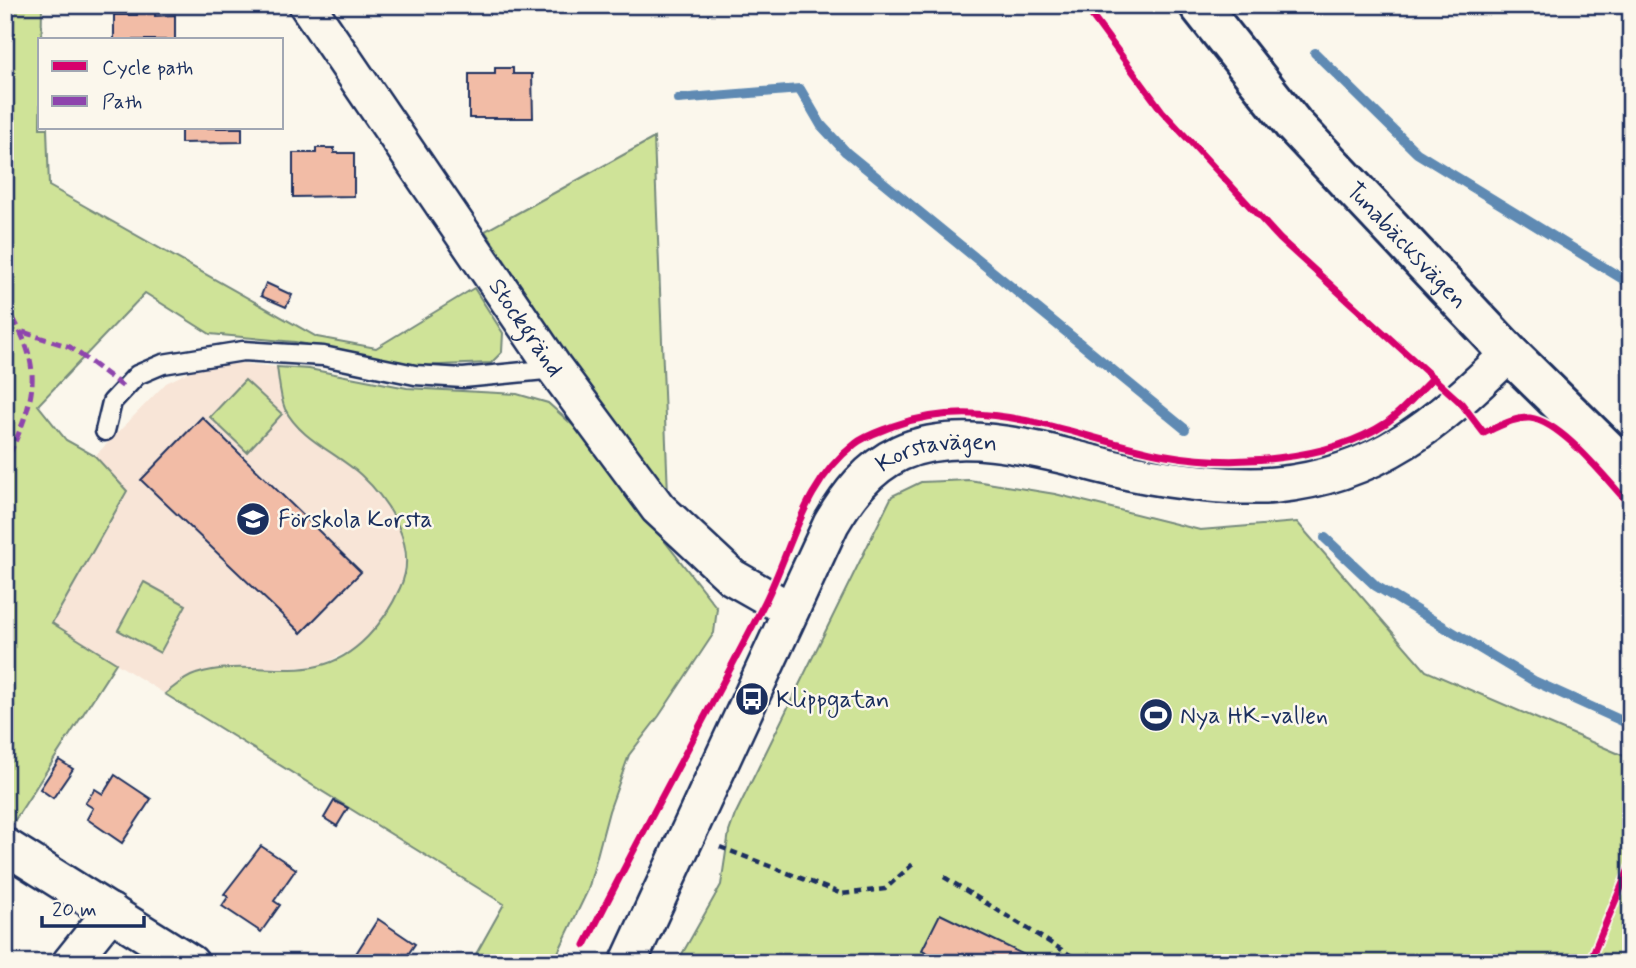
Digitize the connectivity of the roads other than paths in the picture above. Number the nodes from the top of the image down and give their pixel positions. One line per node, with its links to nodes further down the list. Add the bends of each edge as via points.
1 (307, 5): 4 (street, Stockgränd)
2 (1199, 5): 3 (street, Tunabäcksvägen, via 1293,124)
3 (1509, 353): 6 (street, Tunabäcksvägen); 7 (street, Korstavägen, via 1461,402 1381,456 1326,477 1274,486 1162,477 973,440 901,453 870,472 848,495)
4 (555, 369): 5 (lane, via 463,378 415,375 323,356 243,351 163,363 137,375 112,402); 7 (street, Stockgränd, via 658,508 732,577)
5 (105, 431)
6 (1631, 473)
7 (790, 610): 12 (street, Korstavägen)
8 (5, 846): 9 (street)
9 (111, 912): 10 (street); 11 (street)
10 (70, 963)
11 (191, 963)
12 (628, 963)

